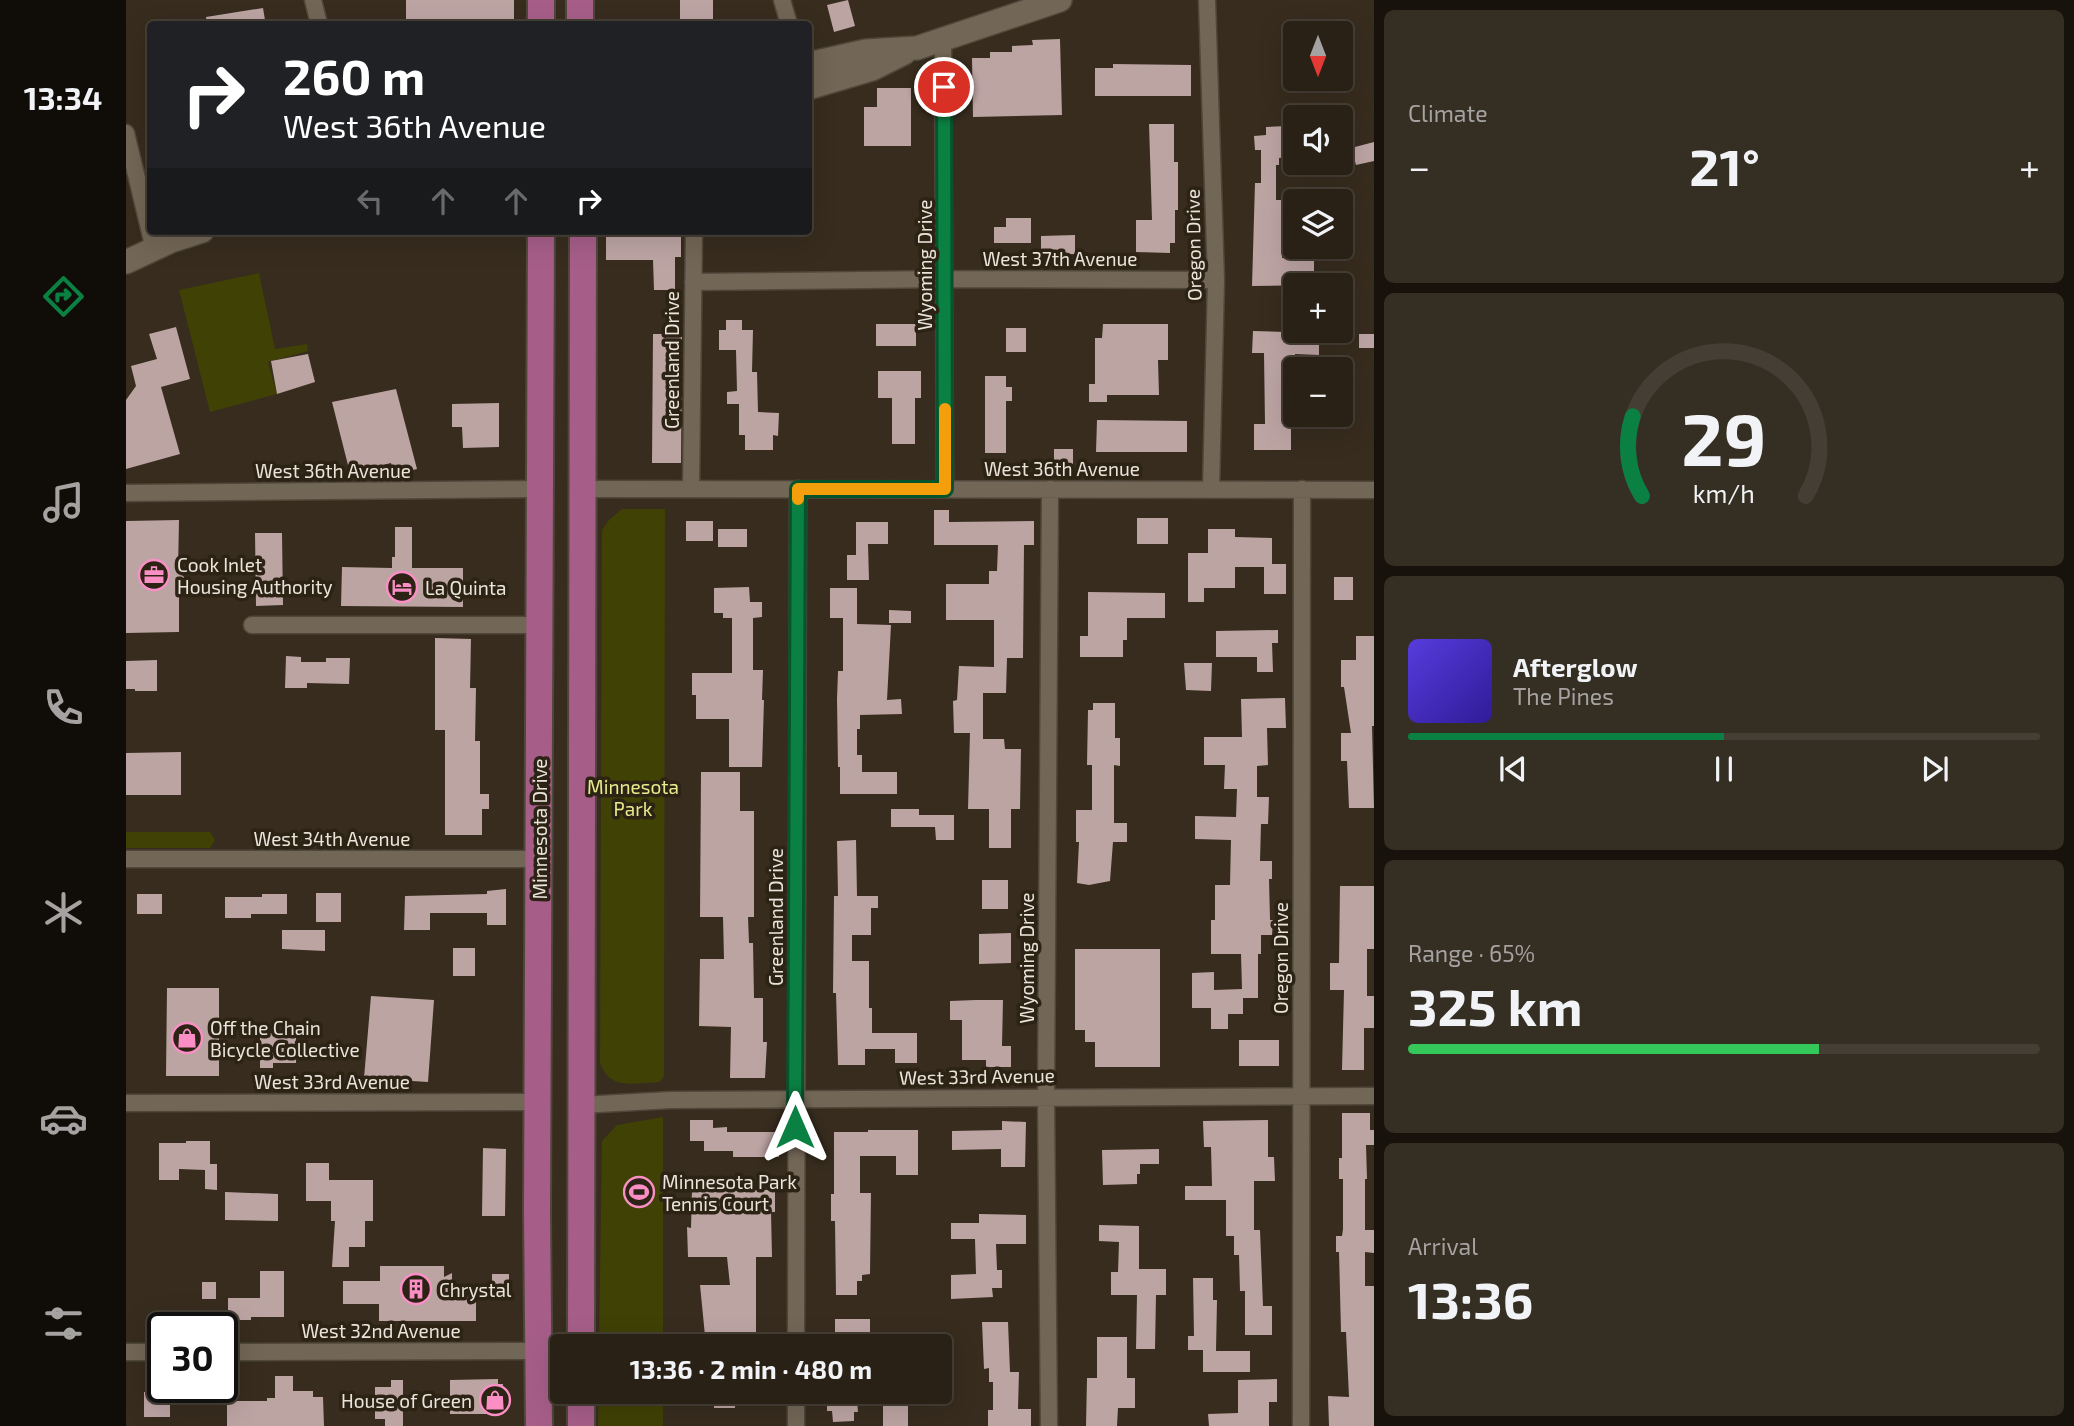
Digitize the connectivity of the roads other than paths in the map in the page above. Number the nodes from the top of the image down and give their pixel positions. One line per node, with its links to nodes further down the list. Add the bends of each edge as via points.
1 (313, 0): 7 (street)
2 (541, 0): 8 (main road)
3 (580, 0): 9 (main road)
4 (782, 0): 10 (street)
5 (1060, 0): 11 (main road)
6 (1207, 0): 25 (street, Oregon Drive)
7 (318, 21)
8 (541, 21)
9 (580, 21)
10 (788, 21)
11 (943, 40): 12 (main road); 24 (street, Wyoming Drive)
12 (914, 48): 13 (main road, via 866,51); 14 (main road, via 872,69)
13 (812, 63)
14 (812, 87)
15 (126, 133): 16 (street)
16 (147, 220)
17 (151, 235): 22 (street)
18 (191, 235): 22 (main road)
19 (541, 235): 27 (main road, Minnesota Drive)
20 (583, 235): 28 (main road)
21 (694, 235): 26 (street, Greenland Drive)
22 (154, 249): 23 (main road)
23 (126, 262)
24 (945, 279): 25 (street, West 37th Avenue); 26 (street, West 37th Avenue); 31 (street, Wyoming Drive)
25 (1216, 280): 33 (street, Oregon Drive)
26 (693, 282): 29 (street, Greenland Drive)
27 (540, 489): 36 (street, West 36th Avenue); 38 (main road, Minnesota Drive)
28 (582, 489): 29 (street, West 36th Avenue); 40 (main road)
29 (691, 489): 30 (street, West 36th Avenue)
30 (798, 489): 31 (street, West 36th Avenue); 46 (street, Greenland Drive)
31 (945, 489): 32 (street, West 36th Avenue)
32 (1050, 489): 33 (street, West 36th Avenue); 43 (street, Wyoming Drive)
33 (1211, 489): 34 (street, West 36th Avenue)
34 (1302, 489): 35 (street, West 36th Avenue); 44 (street, Oregon Drive)
35 (1374, 489)
36 (126, 493)
37 (252, 625): 38 (street)
38 (540, 625): 39 (main road, Minnesota Drive)
39 (539, 720): 40 (main road, via 547,704 555,702); 42 (main road, Minnesota Drive)
40 (581, 736): 49 (main road)
41 (126, 859): 42 (street, West 34th Avenue)
42 (539, 859): 47 (main road, Minnesota Drive)
43 (1046, 1096): 44 (street, West 33rd Avenue); 46 (street, West 33rd Avenue); 61 (street, Wyoming Drive)
44 (1301, 1096): 45 (street, West 33rd Avenue); 62 (street, Oregon Drive)
45 (1374, 1096)
46 (795, 1100): 49 (street, West 33rd Avenue); 51 (street, Greenland Drive)
47 (538, 1102): 48 (street, West 33rd Avenue); 52 (main road, Minnesota Drive)
48 (126, 1103)
49 (581, 1105): 50 (main road)
50 (581, 1334)
51 (796, 1334)
52 (539, 1351): 55 (street, West 32nd Avenue); 58 (main road, Minnesota Drive)
53 (126, 1352): 54 (street)
54 (147, 1352)
55 (238, 1352)
56 (581, 1404): 59 (main road)
57 (796, 1404): 60 (street)
58 (541, 1424)
59 (581, 1426)
60 (796, 1426)
61 (1049, 1426)
62 (1301, 1426)

